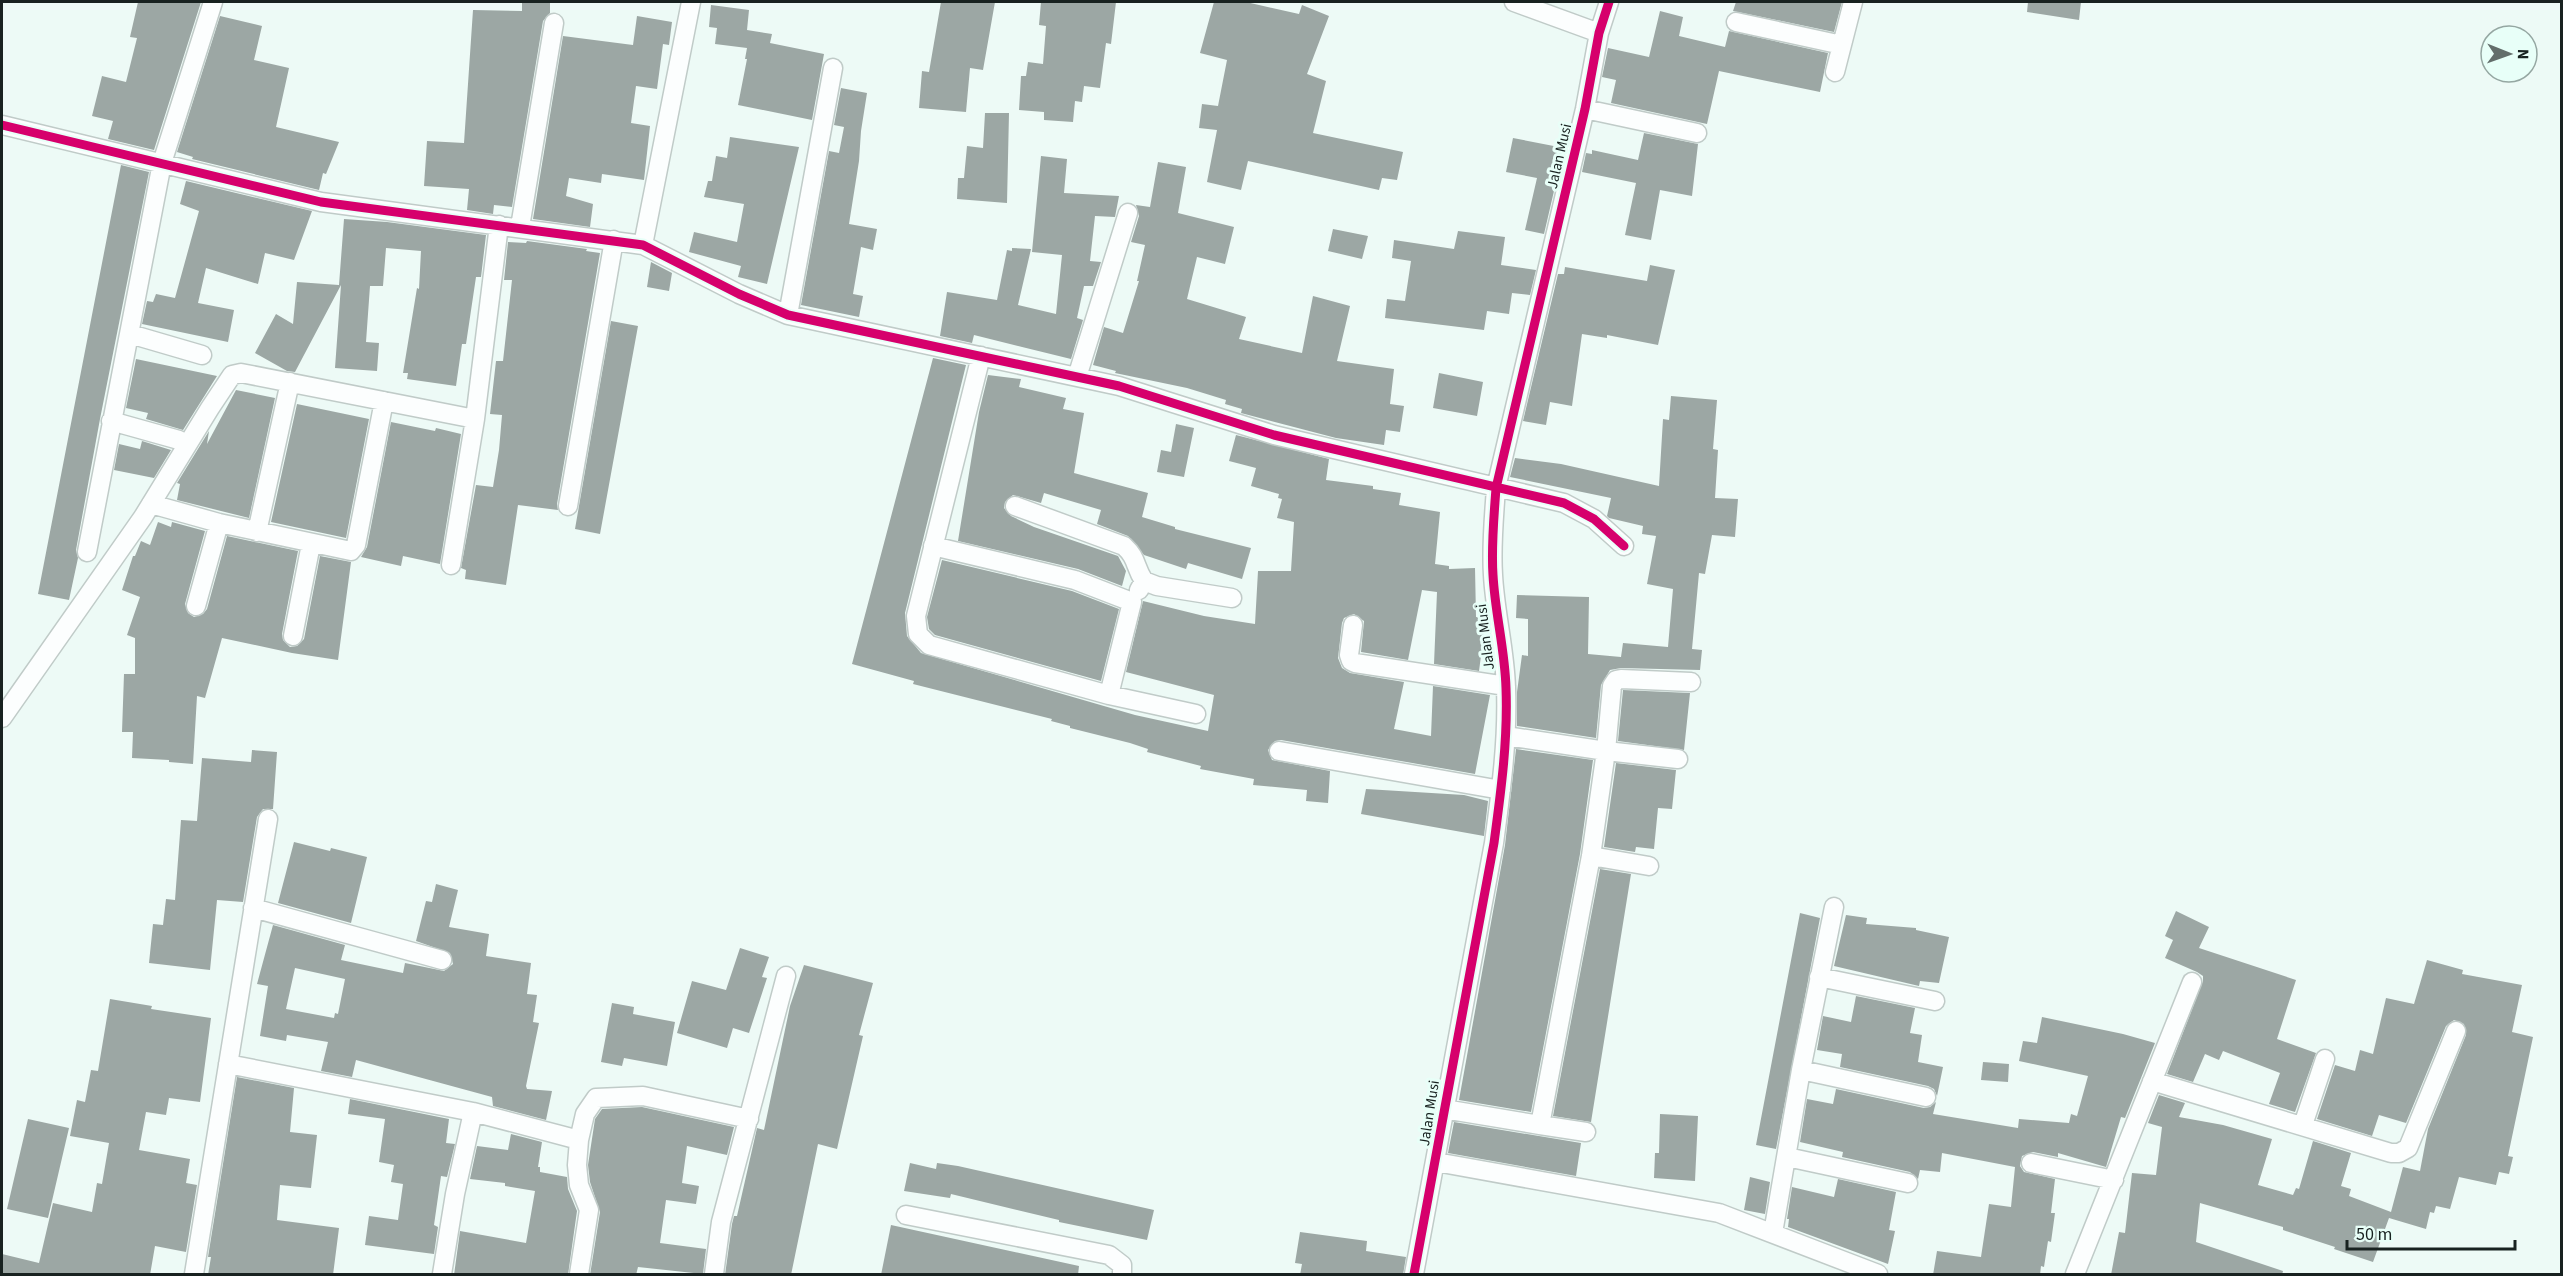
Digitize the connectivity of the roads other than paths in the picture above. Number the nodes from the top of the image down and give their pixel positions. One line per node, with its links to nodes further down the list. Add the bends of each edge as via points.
1 (213, 2): 15 (street)
2 (691, 2): 20 (street)
3 (1514, 2): 8 (street)
4 (1609, 2): 8 (street, Jalan Musi)
5 (1853, 2): 9 (street)
6 (1736, 22): 9 (street)
7 (555, 23): 18 (street)
8 (1599, 33): 12 (street, Jalan Musi)
9 (1842, 45): 11 (street)
10 (833, 68): 21 (street)
11 (1835, 72)
12 (1585, 109): 14 (street); 31 (street, Jalan Musi)
13 (2, 125): 15 (street)
14 (1697, 133)
15 (162, 163): 17 (street, via 321,202); 22 (street)
16 (1128, 213): 25 (street)
17 (499, 225): 18 (street); 28 (street)
18 (520, 228): 19 (street)
19 (614, 240): 20 (street); 33 (street)
20 (643, 245): 21 (street)
21 (788, 315): 24 (street)
22 (130, 334): 23 (street); 29 (street)
23 (202, 355)
24 (981, 356): 25 (street); 38 (street)
25 (1077, 377): 31 (street, via 1119,386 1274,435)
26 (290, 382): 27 (street); 32 (street, via 241,373 232,375); 36 (street)
27 (384, 400): 28 (street); 37 (street, via 356,545 351,551)
28 (475, 419): 41 (street)
29 (111, 421): 30 (street); 40 (street)
30 (179, 440)
31 (1496, 488): 39 (street, via 1564,502 1594,519); 49 (street, Jalan Musi, via 1493,575)
32 (151, 504): 35 (street); 52 (street)
33 (568, 506)
34 (1015, 506): 42 (street, via 1124,546 1135,556 1137,571)
35 (219, 523): 36 (street); 45 (street)
36 (257, 532): 37 (street)
37 (311, 544): 47 (street)
38 (933, 546): 44 (street, via 1075,580); 50 (street, via 916,616 918,634 929,645)
39 (1624, 546)
40 (87, 552)
41 (452, 565)
42 (1144, 581): 43 (street); 44 (street)
43 (1232, 598)
44 (1132, 602): 50 (street)
45 (196, 606)
46 (1353, 625): 49 (street, via 1349,655 1355,663)
47 (293, 636)
48 (1691, 682): 55 (street, via 1616,680 1612,686)
49 (1506, 686): 53 (street, Jalan Musi)
50 (1109, 695): 51 (street)
51 (1196, 714)
52 (2, 718)
53 (1506, 736): 55 (street); 57 (street, Jalan Musi)
54 (1279, 751): 57 (street)
55 (1606, 751): 56 (street); 59 (street)
56 (1678, 759)
57 (1501, 790): 74 (street, Jalan Musi)
58 (268, 819): 62 (street)
59 (1591, 856): 60 (street); 77 (street)
60 (1649, 866)
61 (1834, 907): 65 (street)
62 (253, 908): 63 (street); 70 (street)
63 (442, 960)
64 (786, 976): 76 (street)
65 (1819, 977): 67 (street); 71 (street)
66 (2192, 982): 72 (street)
67 (1935, 1001)
68 (2456, 1032): 78 (street, via 2408,1148 2391,1153)
69 (2325, 1059): 78 (street)
70 (228, 1064): 75 (street); 88 (street)
71 (1801, 1070): 73 (street); 81 (street)
72 (2152, 1081): 78 (street); 84 (street)
73 (1926, 1096)
74 (1444, 1109): 77 (street); 82 (street, Jalan Musi)
75 (473, 1112): 80 (street); 89 (street)
76 (748, 1119): 80 (street, via 644,1096 596,1098 585,1114); 91 (street, via 721,1222)
77 (1540, 1125): 79 (street)
78 (2303, 1125)
79 (1586, 1132)
80 (579, 1140): 90 (street, via 579,1185 589,1210)
81 (1787, 1157): 85 (street); 87 (street)
82 (1436, 1162): 87 (street, via 1719,1213); 93 (street, Jalan Musi)
83 (2031, 1163): 84 (street)
84 (2114, 1180): 95 (street)
85 (1908, 1183)
86 (906, 1215): 92 (street, via 1109,1255 1122,1265)
87 (1773, 1233): 94 (street)
88 (194, 1275)
89 (442, 1275)
90 (579, 1275)
91 (714, 1275)
92 (1122, 1275)
93 (1414, 1275)
94 (1878, 1275)
95 (2075, 1275)

